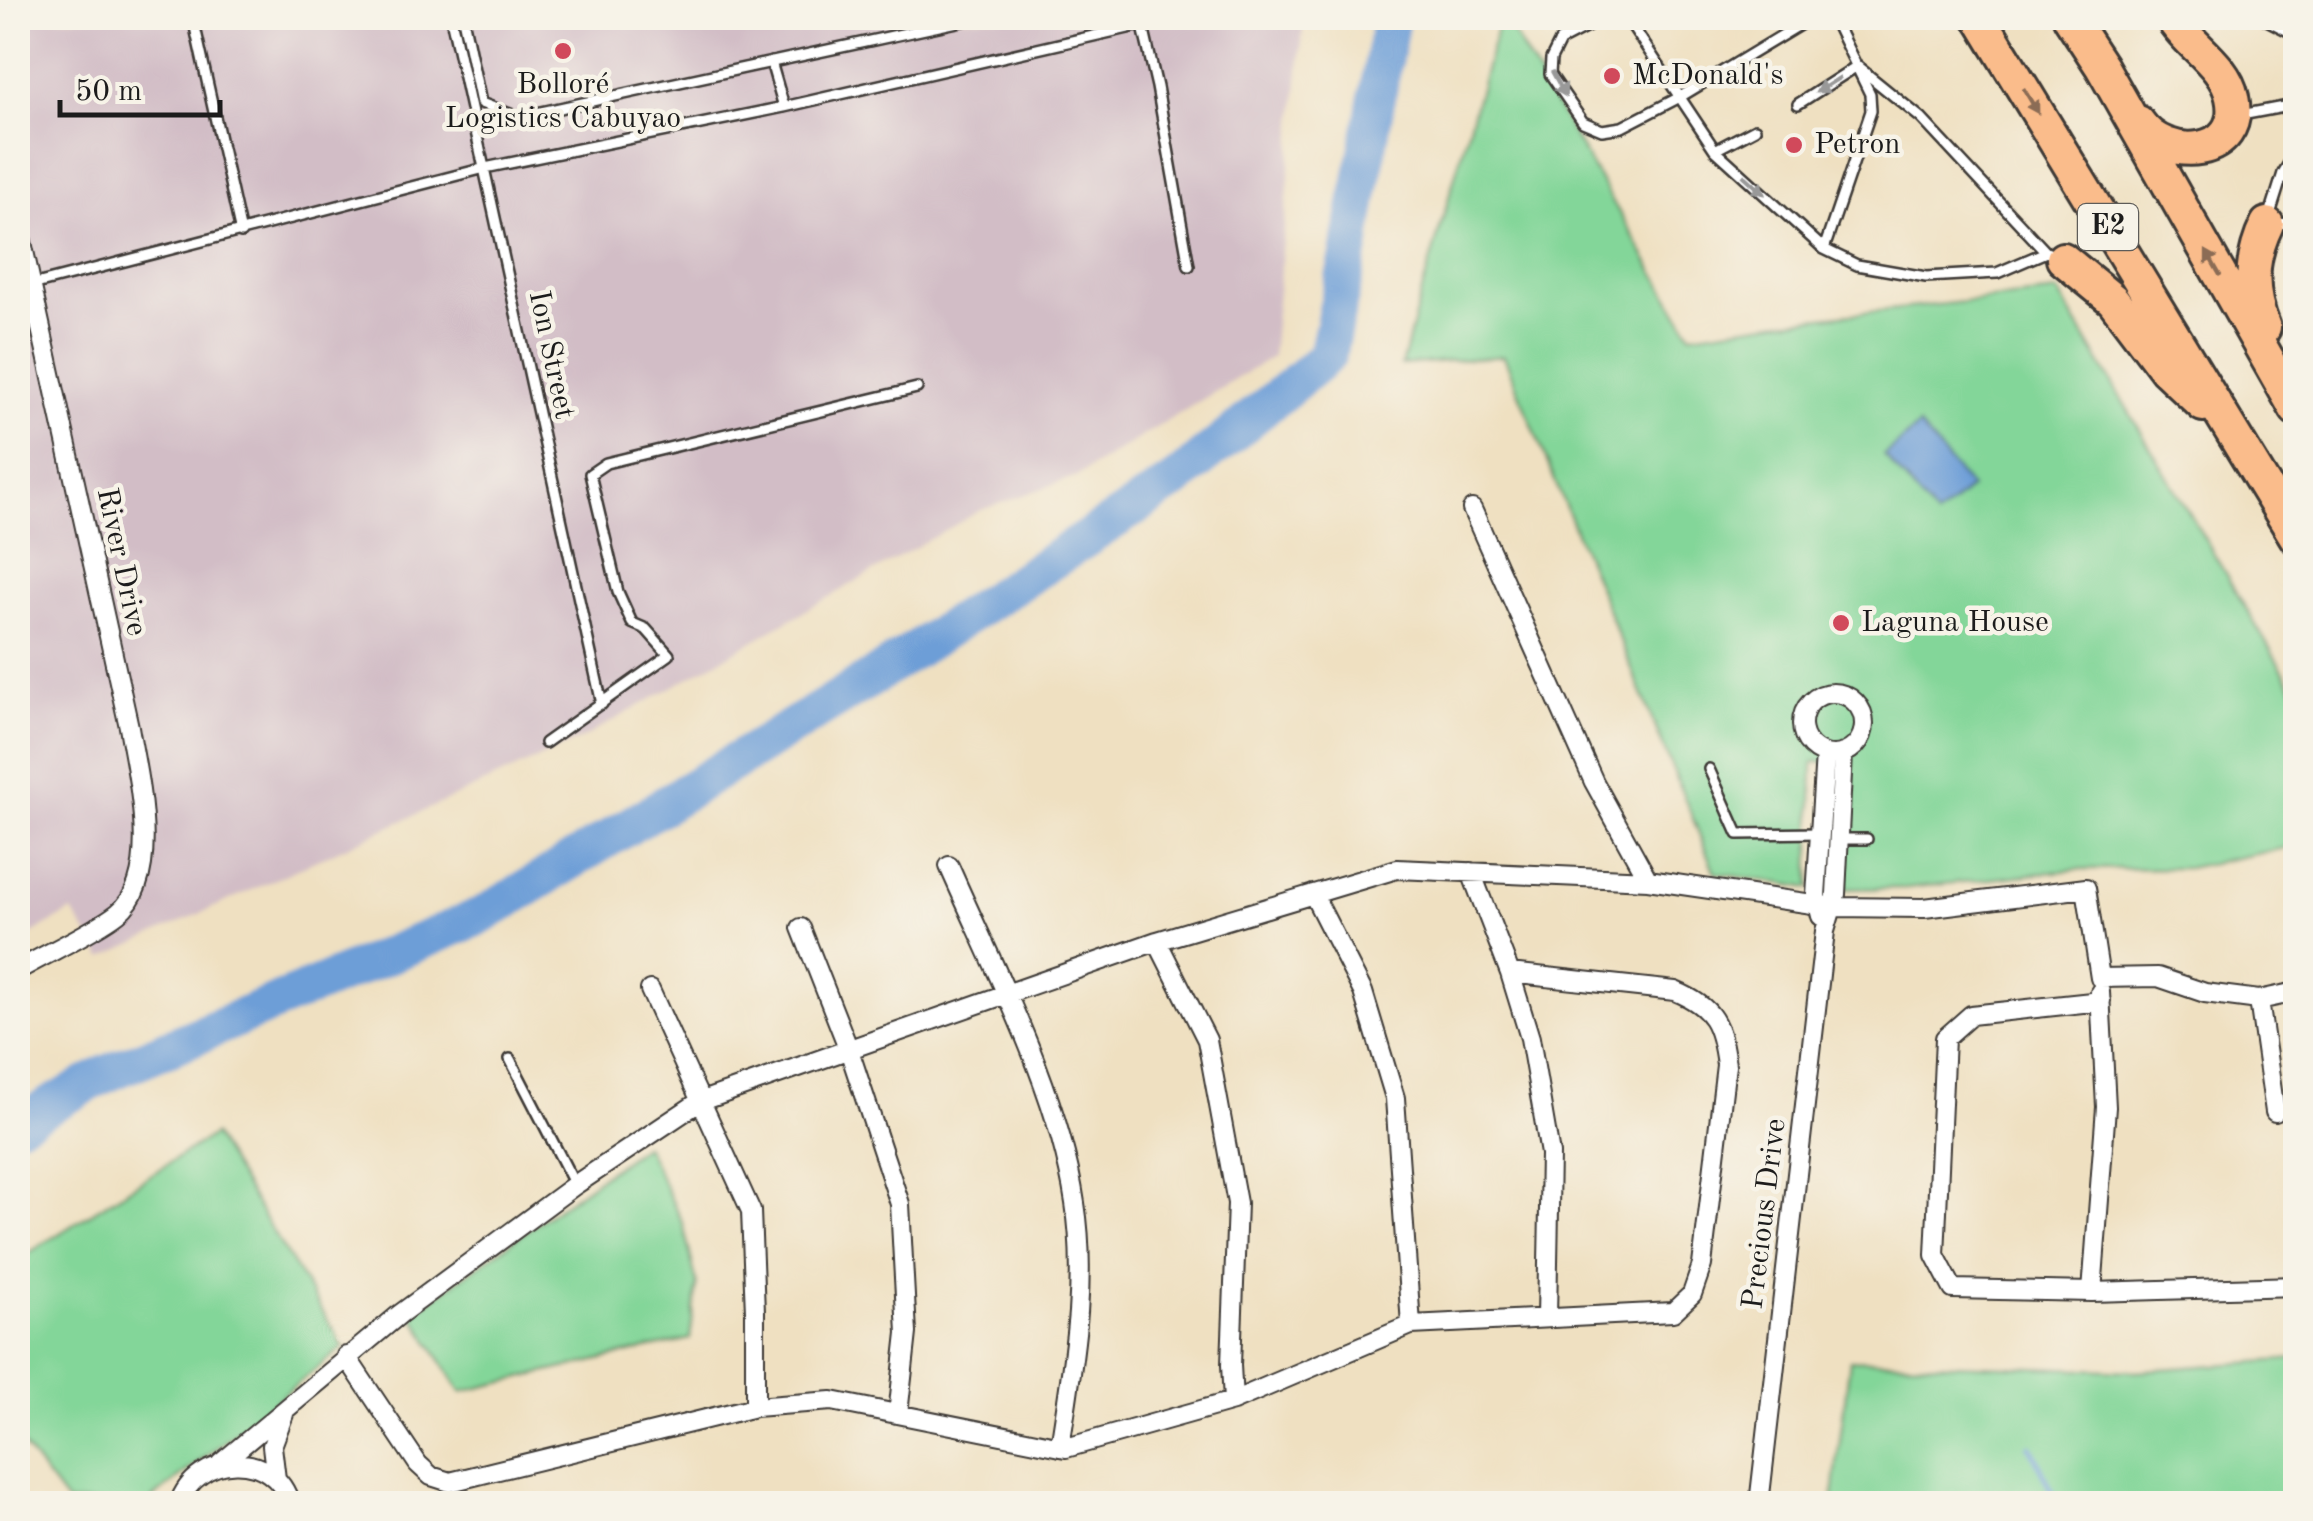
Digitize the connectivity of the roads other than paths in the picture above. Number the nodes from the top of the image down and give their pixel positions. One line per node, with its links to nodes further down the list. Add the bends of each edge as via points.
1 (193, 18): 30 (lane)
2 (452, 18): 27 (lane, Ion Street)
3 (463, 18): 16 (lane, via 481,102 518,118)
4 (976, 18): 16 (lane)
5 (1604, 18): 19 (lane, one-way to 19, via 1560,41 1551,59 1550,74 1582,122 1602,130 1622,127)
6 (1627, 18): 19 (lane)
7 (1811, 18): 19 (lane)
8 (1832, 18): 17 (lane)
9 (1980, 18): 37 (highway, E2, one-way to 37)
10 (2070, 18): 18 (highway, E2)
11 (2172, 18): 23 (highway, via 2224,78)
12 (2263, 18): 15 (lane)
13 (1162, 20): 14 (lane)
14 (1142, 21): 21 (lane); 33 (lane)
15 (2296, 36)
16 (771, 62): 21 (lane)
17 (1858, 66): 20 (lane, one-way to 20); 31 (lane, via 1871,111); 32 (lane, via 1921,118)
18 (2102, 67): 23 (highway, via 2146,134 2172,148 2208,147); 36 (highway, E2, one-way to 18)
19 (1680, 97): 25 (lane)
20 (1798, 104)
21 (784, 107): 27 (lane)
22 (2296, 112): 23 (lane, via 2290,106)
23 (2233, 116)
24 (1754, 130): 25 (lane)
25 (1715, 150): 31 (lane, one-way to 31)
26 (2296, 152): 28 (lane, via 2283,173)
27 (485, 168): 30 (lane); 40 (lane, Ion Street)
28 (2282, 223): 36 (highway, via 2256,248 2251,276 2260,321)
29 (18, 224): 34 (street, River Drive)
30 (242, 233): 34 (lane)
31 (1824, 249): 32 (lane, via 1857,265 1926,277 1997,273)
32 (2055, 256): 37 (highway, via 2113,300 2166,370)
33 (1189, 266)
34 (32, 284): 53 (street, River Drive, via 144,811 136,884 120,911)
35 (917, 388): 40 (lane, via 606,462 590,474 618,592 632,623 670,654)
36 (2296, 408)
37 (2235, 436): 39 (highway, E2)
38 (1472, 509): 48 (street, via 1594,782)
39 (2292, 523)
40 (602, 704): 41 (lane)
41 (546, 743)
42 (1708, 768): 43 (lane, via 1738,834)
43 (1820, 833): 44 (street, via 1834,754); 50 (street, via 1816,896)
44 (1839, 839): 45 (lane); 50 (street)
45 (1868, 839)
46 (949, 866): 58 (street)
47 (1471, 872): 48 (street); 49 (street, via 1397,869); 54 (street)
48 (1648, 880): 50 (street)
49 (1313, 894): 52 (street); 69 (street, via 1363,992 1395,1098)
50 (1826, 907): 55 (street, via 1924,908 2086,888); 80 (street, Precious Drive)
51 (801, 928): 61 (street)
52 (1158, 941): 58 (street); 71 (street, via 1207,1040 1237,1203)
53 (18, 970)
54 (1510, 973): 68 (street, via 1530,1038 1550,1154); 68 (street, via 1676,991 1696,999 1712,1014 1726,1064 1702,1265 1692,1294 1673,1312)
55 (2100, 978): 59 (street, via 2158,978); 60 (street)
56 (650, 990): 63 (street)
57 (2296, 992): 59 (street)
58 (1005, 996): 61 (street); 75 (street, via 1055,1116 1076,1204 1080,1315)
59 (2260, 1000): 64 (street)
60 (2100, 1001): 67 (street, via 2106,1107); 67 (street, via 1971,1015 1945,1038 1935,1255 1953,1289)
61 (849, 1050): 63 (street); 74 (street, via 900,1204 907,1332)
62 (510, 1059): 65 (lane)
63 (699, 1102): 65 (street); 73 (street, via 750,1211)
64 (2275, 1112)
65 (575, 1185): 70 (street)
66 (2296, 1286): 67 (street)
67 (2092, 1292)
68 (1547, 1318): 69 (street)
69 (1410, 1325): 71 (street)
70 (346, 1356): 72 (street); 73 (street, via 418,1464 450,1482)
71 (1233, 1401): 75 (street)
72 (289, 1405): 76 (street); 77 (street, via 272,1446)
73 (755, 1407): 74 (street, via 832,1401)
74 (898, 1414): 75 (street)
75 (1060, 1446)
76 (220, 1464): 77 (street, via 250,1465); 78 (street, via 204,1470)
77 (276, 1479): 79 (street)
78 (177, 1501)
79 (290, 1504)
80 (1759, 1504)

